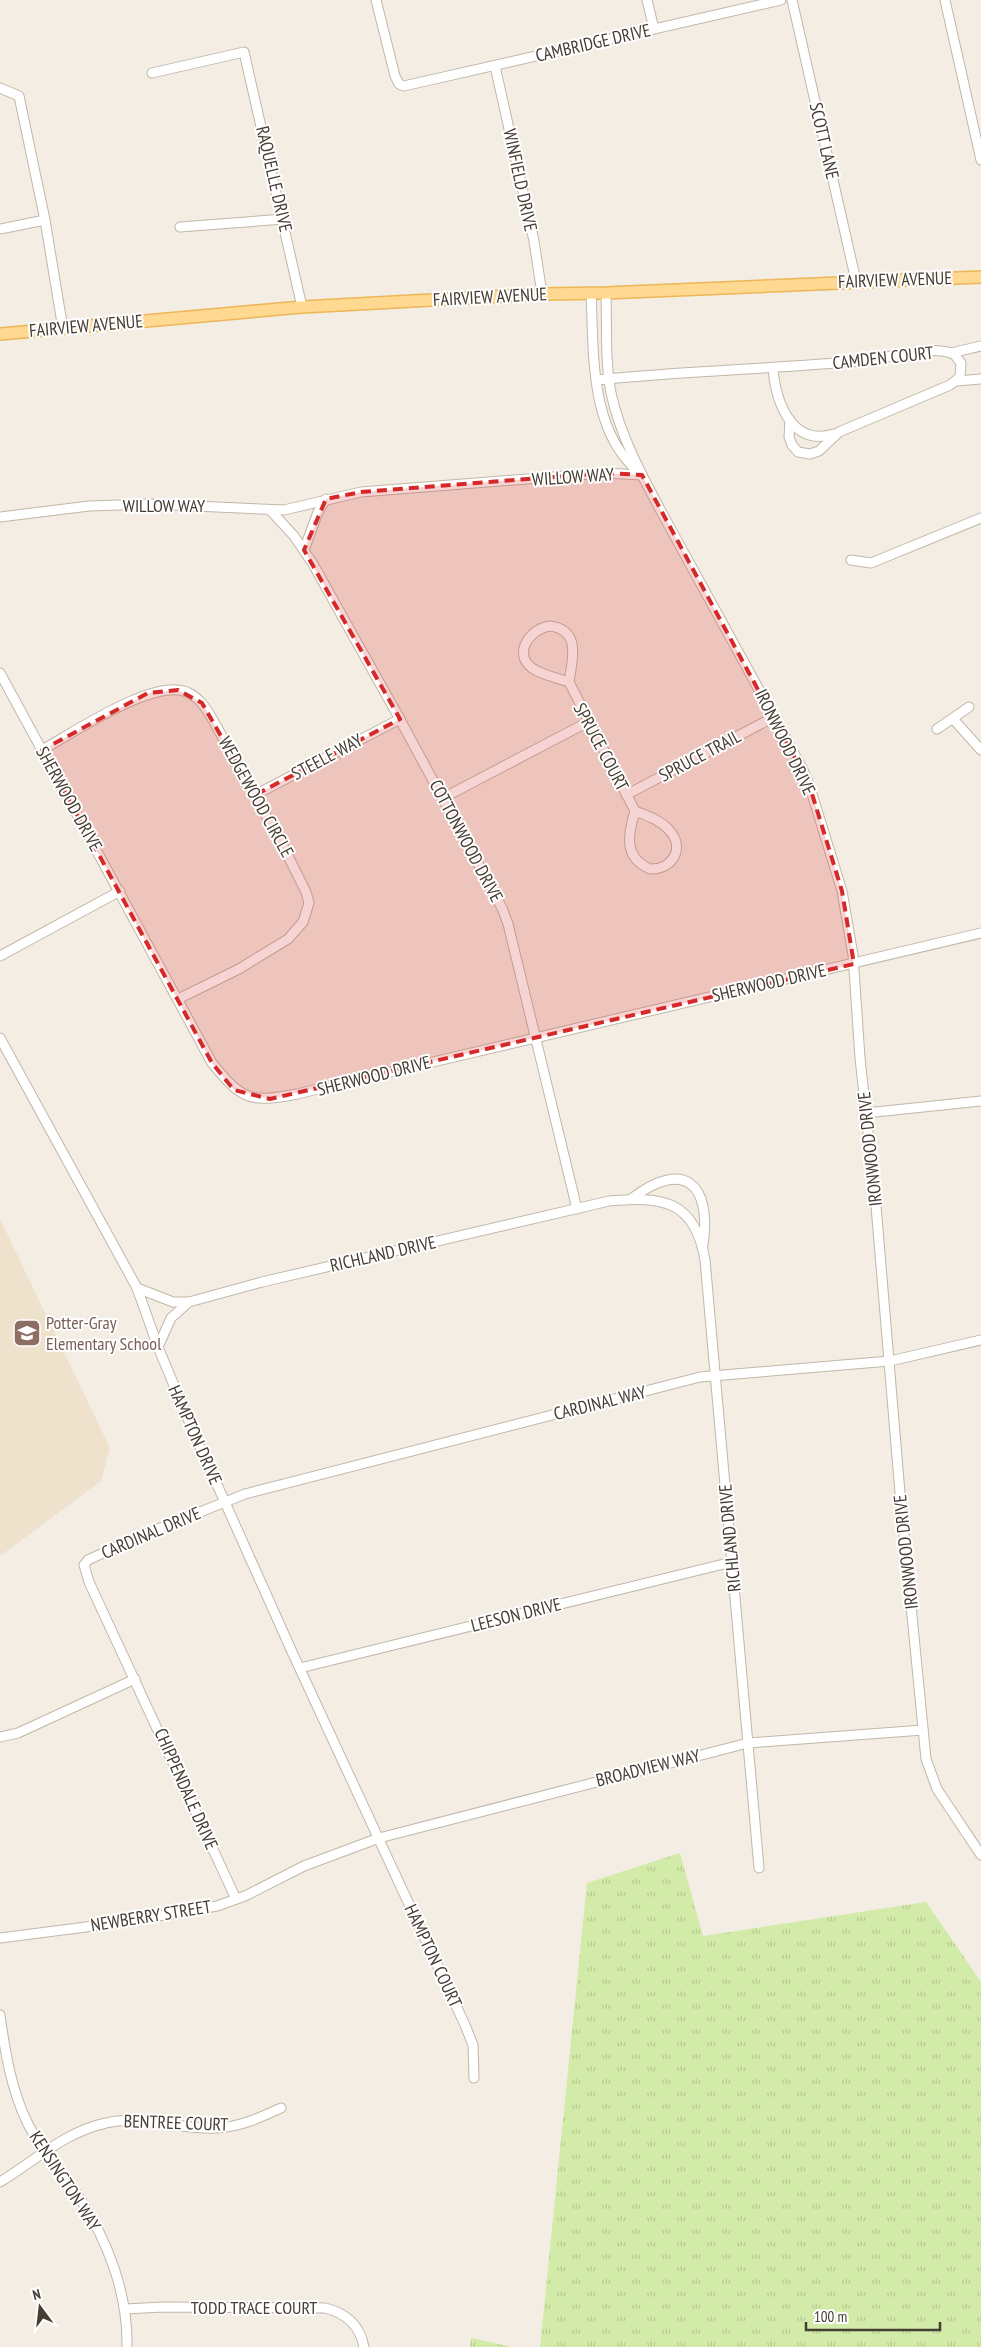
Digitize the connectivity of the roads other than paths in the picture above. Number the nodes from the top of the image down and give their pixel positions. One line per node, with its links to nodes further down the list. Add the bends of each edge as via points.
1 (376, 0): 7 (street, CAMBRIDGE DRIVE, via 399,84 404,86)
2 (647, 0): 6 (street)
3 (781, 0): 6 (street, CAMBRIDGE DRIVE)
4 (792, 0): 16 (street, SCOTT LANE)
5 (945, 0): 10 (street)
6 (654, 29): 7 (street, CAMBRIDGE DRIVE)
7 (495, 66): 19 (street, WINFIELD DRIVE, via 534,241)
8 (152, 73): 11 (street, RAQUELLE DRIVE, via 244,52)
9 (0, 88): 12 (street, via 19,96)
10 (981, 160)
11 (284, 219): 13 (street); 20 (street, RAQUELLE DRIVE)
12 (45, 220): 14 (street); 21 (street)
13 (180, 227)
14 (0, 229)
15 (981, 277): 16 (main road, FAIRVIEW AVENUE)
16 (856, 282): 18 (main road, FAIRVIEW AVENUE)
17 (591, 293): 18 (main road, FAIRVIEW AVENUE); 19 (main road, FAIRVIEW AVENUE); 28 (street, IRONWOOD DRIVE)
18 (606, 293): 26 (street, IRONWOOD DRIVE)
19 (542, 294): 20 (main road, FAIRVIEW AVENUE)
20 (302, 307): 21 (main road, FAIRVIEW AVENUE)
21 (63, 328): 22 (main road, FAIRVIEW AVENUE)
22 (0, 334)
23 (981, 346): 24 (street)
24 (951, 353): 25 (street, CAMDEN COURT, via 902,354 874,360); 29 (street, CAMDEN COURT, via 956,355 962,366)
25 (773, 369): 26 (street, CAMDEN COURT); 30 (street, via 774,382)
26 (610, 379): 28 (street, CAMDEN COURT); 32 (street, IRONWOOD DRIVE, via 620,422)
27 (981, 379): 29 (street)
28 (597, 380): 32 (street, IRONWOOD DRIVE, via 610,434 628,464)
29 (957, 381): 31 (street, CAMDEN COURT)
30 (790, 420): 31 (street, via 797,430 808,436 821,437); 31 (street, CAMDEN COURT, via 790,443 804,454 819,450)
31 (839, 432)
32 (642, 475): 33 (street, WILLOW WAY, via 604,473 361,492); 42 (street, IRONWOOD DRIVE)
33 (326, 499): 34 (street, WILLOW WAY, via 284,510); 37 (street)
34 (270, 510): 35 (street, WILLOW WAY, via 150,504 89,506); 37 (street, COTTONWOOD DRIVE)
35 (0, 517)
36 (981, 518): 38 (street, via 870,563)
37 (304, 550): 43 (street, COTTONWOOD DRIVE)
38 (851, 560)
39 (0, 673): 47 (street, SHERWOOD DRIVE)
40 (569, 682): 40 (street, via 574,655 570,639 555,626 535,630 525,643 529,666); 45 (street, SPRUCE COURT)
41 (970, 707): 44 (street)
42 (774, 717): 50 (street, SPRUCE TRAIL); 56 (street, IRONWOOD DRIVE, via 809,784 844,898)
43 (400, 719): 49 (street, STEELE WAY); 51 (street, COTTONWOOD DRIVE)
44 (954, 720): 46 (street); 48 (street)
45 (588, 722): 50 (street, SPRUCE COURT); 51 (street)
46 (937, 729)
47 (42, 750): 49 (street, WEDGEWOOD CIRCLE, via 148,693 178,690 202,703); 53 (street, SHERWOOD DRIVE)
48 (981, 750)
49 (255, 795): 57 (street, WEDGEWOOD CIRCLE, via 306,892 309,903 306,917 288,939 239,969)
50 (626, 795): 52 (street, SPRUCE COURT)
51 (443, 798): 58 (street, COTTONWOOD DRIVE, via 508,924)
52 (636, 811): 52 (street, via 629,842 632,854 650,869 666,867 676,851 674,837 657,820)
53 (120, 891): 55 (street); 57 (street, SHERWOOD DRIVE)
54 (981, 933): 56 (street, SHERWOOD DRIVE)
55 (0, 956)
56 (854, 964): 58 (street, SHERWOOD DRIVE); 61 (street, IRONWOOD DRIVE)
57 (178, 999): 58 (street, SHERWOOD DRIVE, via 220,1073 234,1090 257,1099 296,1094)
58 (536, 1036): 63 (street, COTTONWOOD DRIVE)
59 (0, 1038): 65 (street, HAMPTON DRIVE)
60 (981, 1101): 61 (street)
61 (866, 1113): 69 (street, IRONWOOD DRIVE)
62 (631, 1199): 63 (street, RICHLAND DRIVE); 64 (street, RICHLAND DRIVE, via 665,1201 686,1214); 64 (street, via 655,1182 676,1180 691,1185 705,1206)
63 (577, 1209): 66 (street, RICHLAND DRIVE)
64 (703, 1248): 70 (street, RICHLAND DRIVE)
65 (137, 1288): 66 (street, RICHLAND DRIVE, via 173,1302); 68 (street, HAMPTON DRIVE)
66 (189, 1302): 68 (street, RICHLAND DRIVE, via 172,1318)
67 (981, 1340): 69 (street, CARDINAL WAY)
68 (158, 1348): 71 (street, HAMPTON DRIVE)
69 (890, 1361): 70 (street, CARDINAL WAY); 75 (street, IRONWOOD DRIVE)
70 (716, 1375): 71 (street, CARDINAL WAY, via 346,1466); 72 (street, RICHLAND DRIVE)
71 (225, 1501): 73 (street, HAMPTON DRIVE); 74 (street, CARDINAL DRIVE, via 132,1539 84,1564 89,1582)
72 (732, 1562): 73 (street, LEESON DRIVE); 77 (street, RICHLAND DRIVE)
73 (300, 1668): 78 (street, HAMPTON DRIVE)
74 (135, 1679): 76 (street, via 10,1736); 81 (street, CHIPPENDALE DRIVE)
75 (923, 1730): 77 (street, BROADVIEW WAY); 79 (street, IRONWOOD DRIVE, via 926,1759 933,1781)
76 (0, 1736)
77 (748, 1743): 78 (street, BROADVIEW WAY); 80 (street, RICHLAND DRIVE)
78 (379, 1838): 81 (street, NEWBERRY STREET, via 304,1866); 84 (street, HAMPTON COURT, via 470,2036)
79 (981, 1855)
80 (759, 1868)
81 (236, 1899): 82 (street, NEWBERRY STREET, via 202,1910)
82 (0, 1938)
83 (0, 2016): 86 (street, KENSINGTON WAY, via 15,2090 27,2122)
84 (474, 2078)
85 (281, 2108): 86 (street, BENTREE COURT, via 246,2124 214,2128 143,2120 108,2122 67,2136)
86 (46, 2152): 87 (street, BENTREE COURT); 88 (street, KENSINGTON WAY, via 100,2233)
87 (0, 2182)
88 (125, 2309): 89 (street, KENSINGTON WAY); 90 (street, TODD TRACE COURT, via 325,2308 348,2319 360,2334)
89 (127, 2347)
90 (364, 2347)

